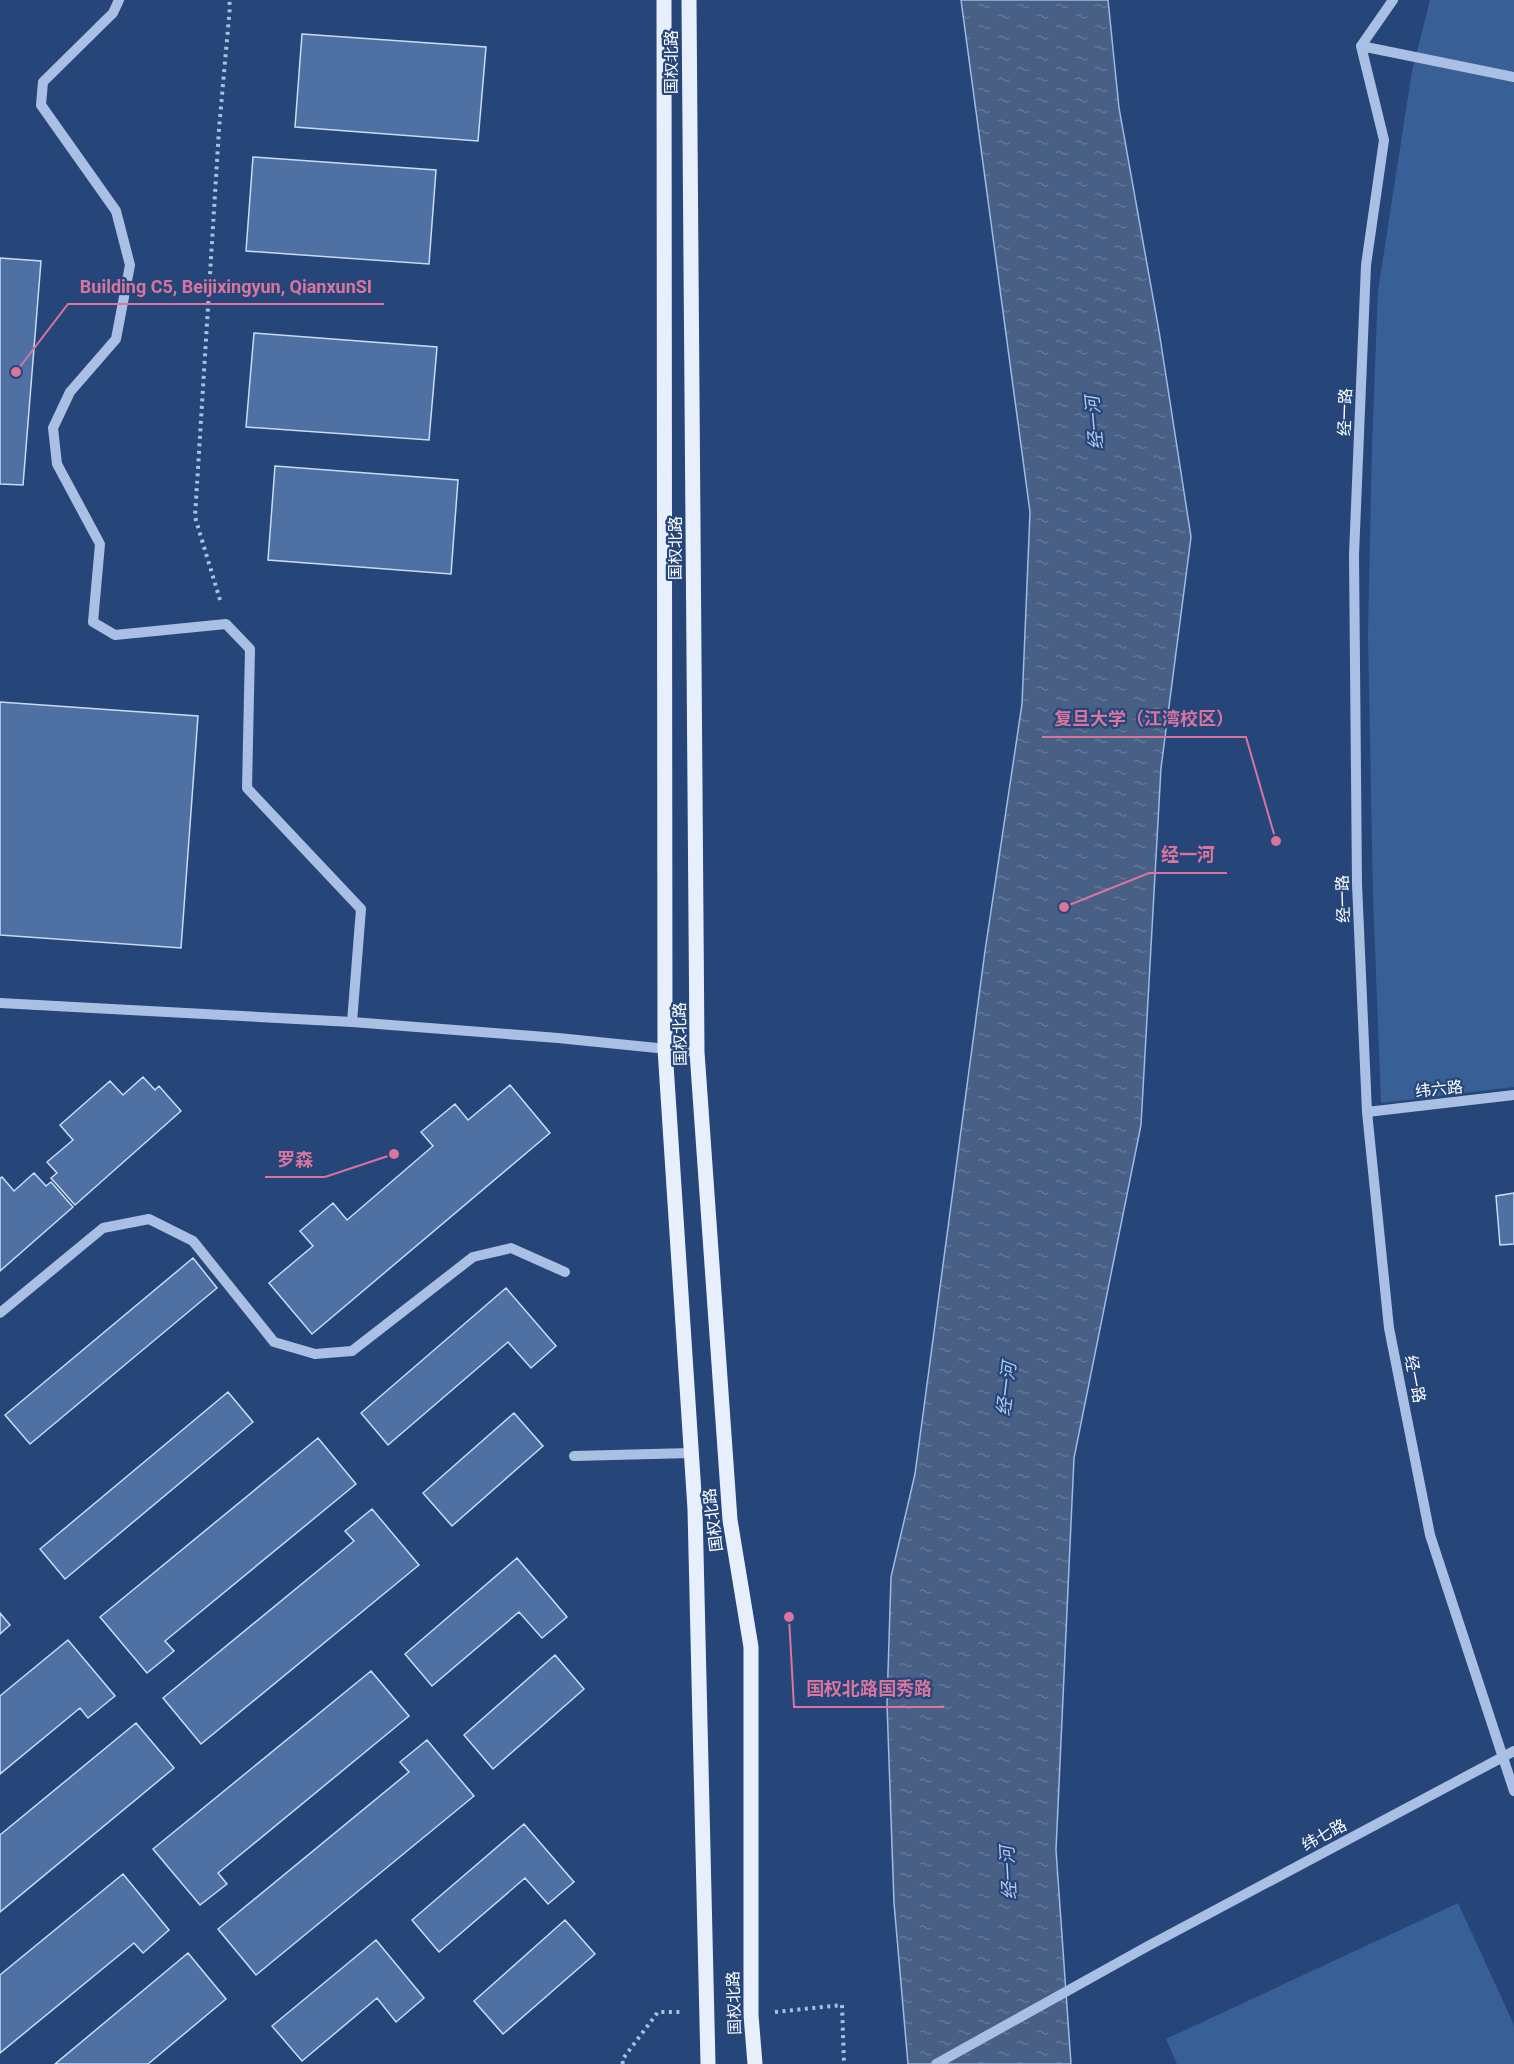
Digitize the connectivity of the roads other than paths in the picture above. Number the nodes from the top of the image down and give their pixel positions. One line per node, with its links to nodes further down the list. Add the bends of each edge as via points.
1 (119, 0): 8 (street, via 113,13 43,82 41,105 116,211 130,265 116,339 70,392 52,429 57,464 100,544 93,622 115,635 226,624 250,649 247,788 361,909)
2 (664, 0): 9 (main road, 国权北路)
3 (689, 0): 10 (main road, 国权北路)
4 (1393, 0): 5 (street)
5 (1361, 46): 6 (street); 12 (street, 经一路, via 1384,140 1366,265 1354,555 1357,884)
6 (1514, 77)
7 (0, 1004): 8 (street)
8 (352, 1022): 9 (street)
9 (666, 1049): 10 (street); 15 (main road, 国权北路)
10 (697, 1052): 21 (main road, 国权北路, via 730,1520 751,1647 751,2015)
11 (1514, 1095): 12 (street, 纬六路)
12 (1367, 1112): 18 (street, 经一路, via 1389,1328 1430,1535)
13 (565, 1272): 14 (street, via 511,1248 474,1257 352,1351 315,1354 274,1342 192,1241 149,1219 103,1228)
14 (0, 1313)
15 (691, 1453): 16 (street); 20 (main road, 国权北路)
16 (574, 1456)
17 (1514, 1751): 18 (street, 纬七路)
18 (1502, 1757): 19 (street, 经一路); 22 (street, 纬七路)
19 (1514, 1791)
20 (708, 2064)
21 (755, 2064)
22 (936, 2064)

